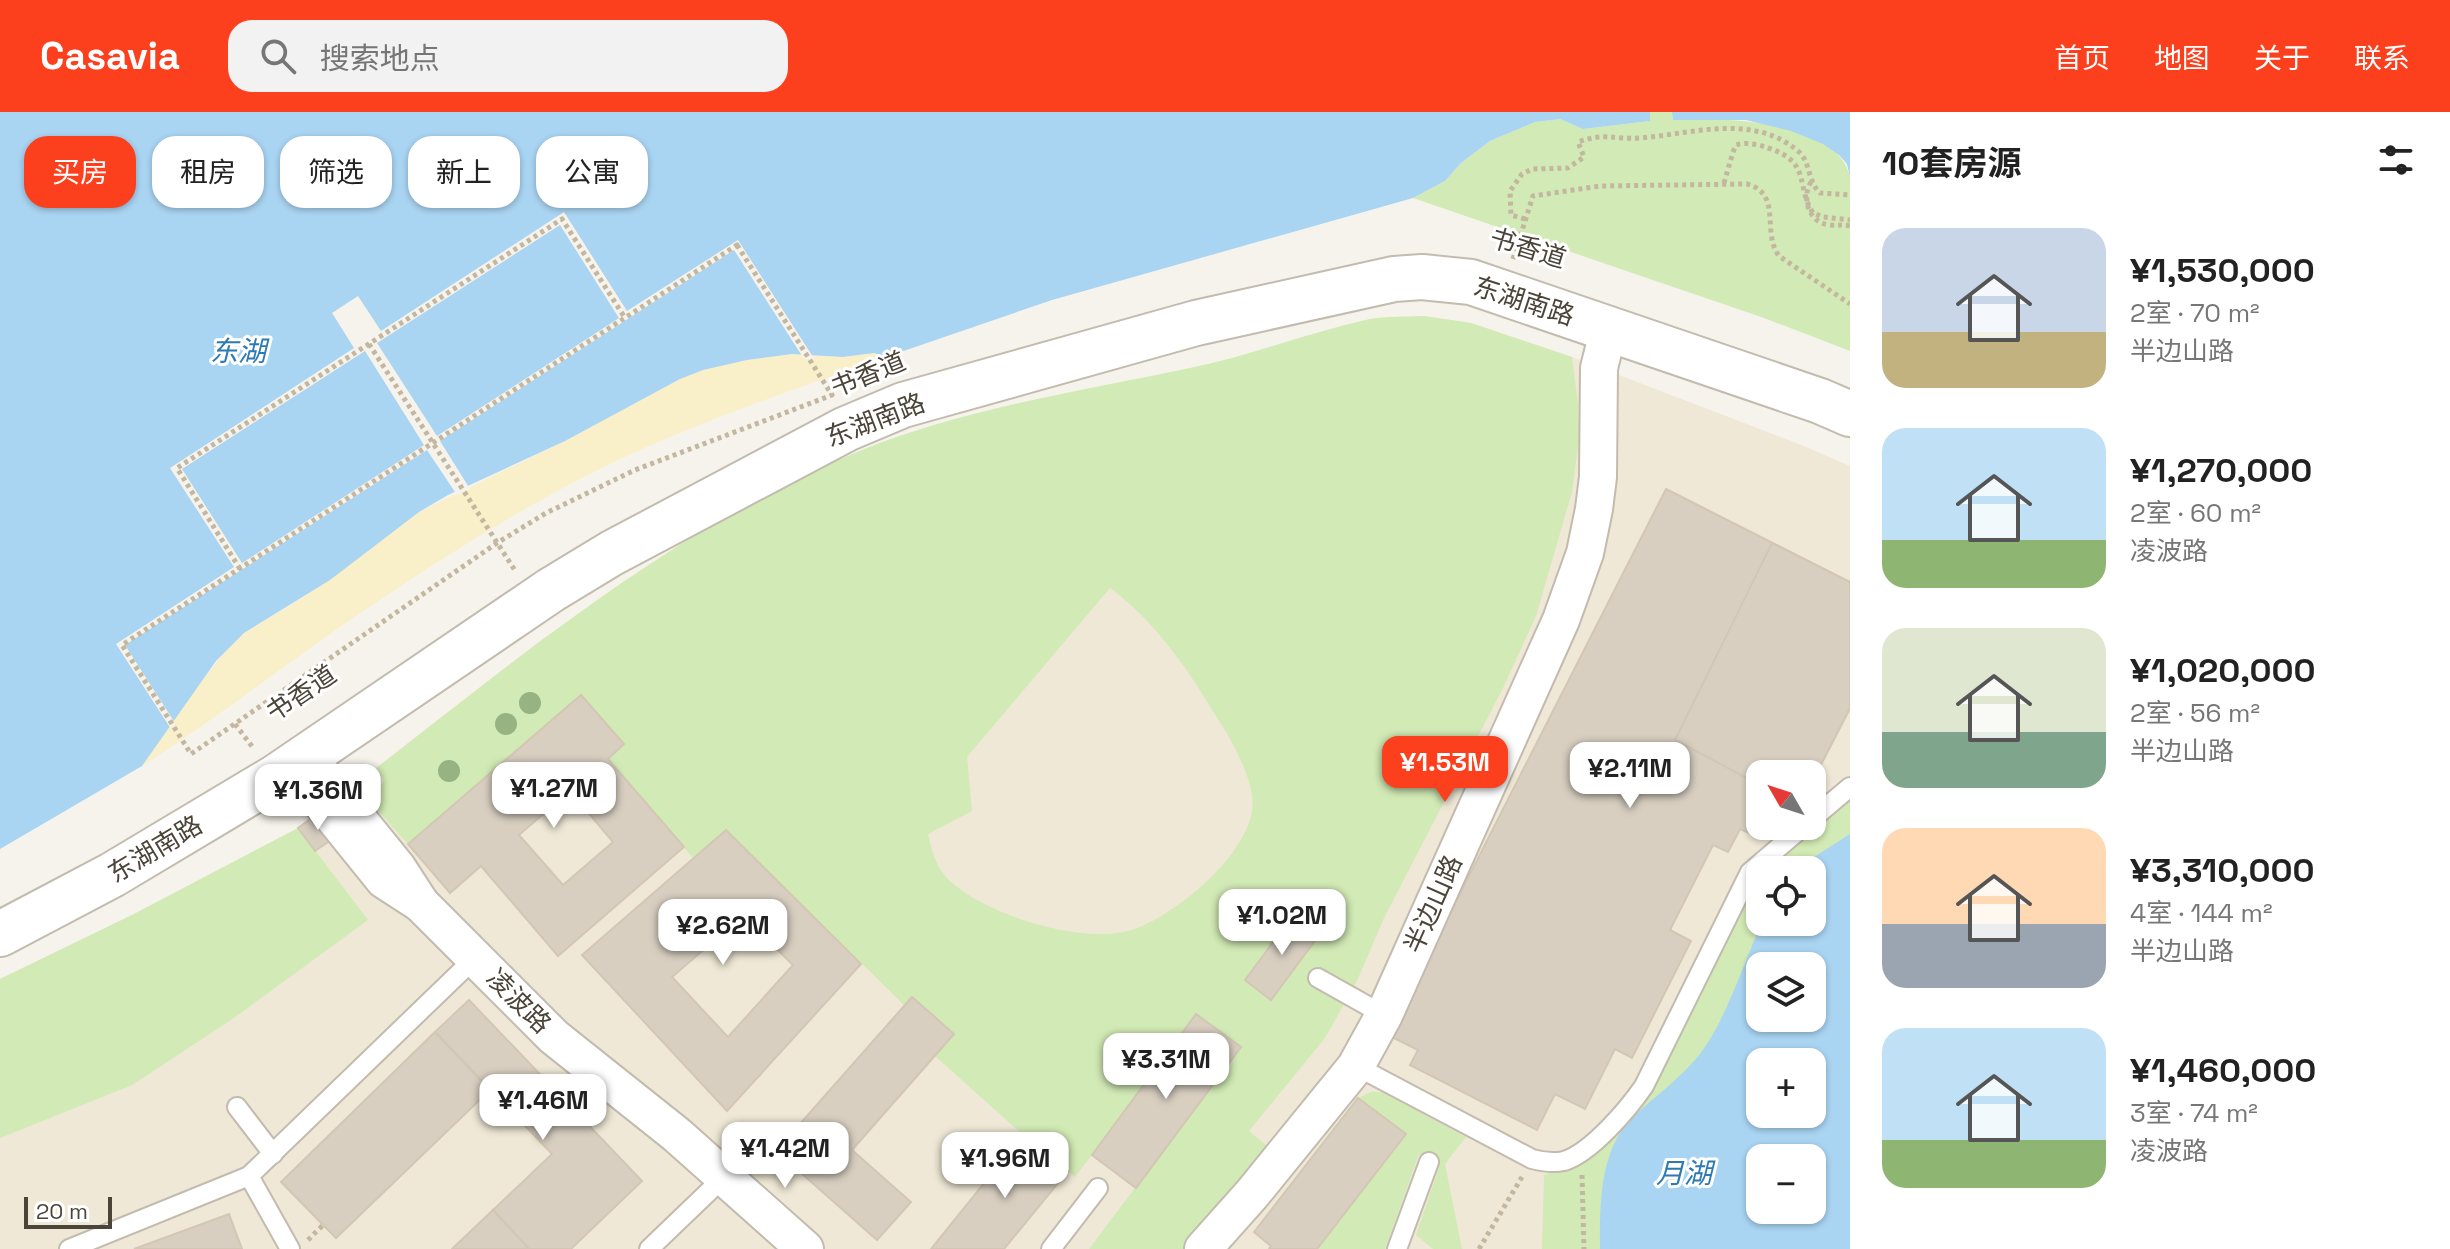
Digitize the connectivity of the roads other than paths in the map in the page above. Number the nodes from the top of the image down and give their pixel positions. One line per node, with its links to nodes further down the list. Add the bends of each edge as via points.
1 (1609, 328): 2 (street, 东湖南路); 3 (street, 东湖南路, via 1471,282 1394,279 1196,323 903,405 809,446 612,553); 10 (street, 半边山路, via 1599,368 1598,477 1585,553 1561,620)
2 (1850, 414)
3 (280, 753): 7 (street, 东湖南路, via 112,875); 8 (street, 凌波路, via 384,880 421,904)
4 (1850, 787): 5 (lane)
5 (1826, 807)
6 (1788, 840): 11 (lane, via 1750,872 1644,1086 1579,1154 1553,1162 1532,1159)
7 (0, 934)
8 (476, 957): 13 (lane); 16 (street, 凌波路, via 554,1037)
9 (1318, 978): 10 (lane)
10 (1384, 1015): 11 (street, 半边山路)
11 (1356, 1066): 23 (street, 半边山路)
12 (237, 1107): 13 (lane)
13 (273, 1154): 15 (lane)
14 (1429, 1162): 24 (lane)
15 (249, 1176): 18 (lane); 19 (lane)
16 (724, 1177): 20 (lane); 21 (street, 凌波路)
17 (1098, 1188): 22 (lane)
18 (69, 1249)
19 (290, 1249)
20 (649, 1249)
21 (805, 1249)
22 (1051, 1249)
23 (1203, 1249)
24 (1397, 1249)

